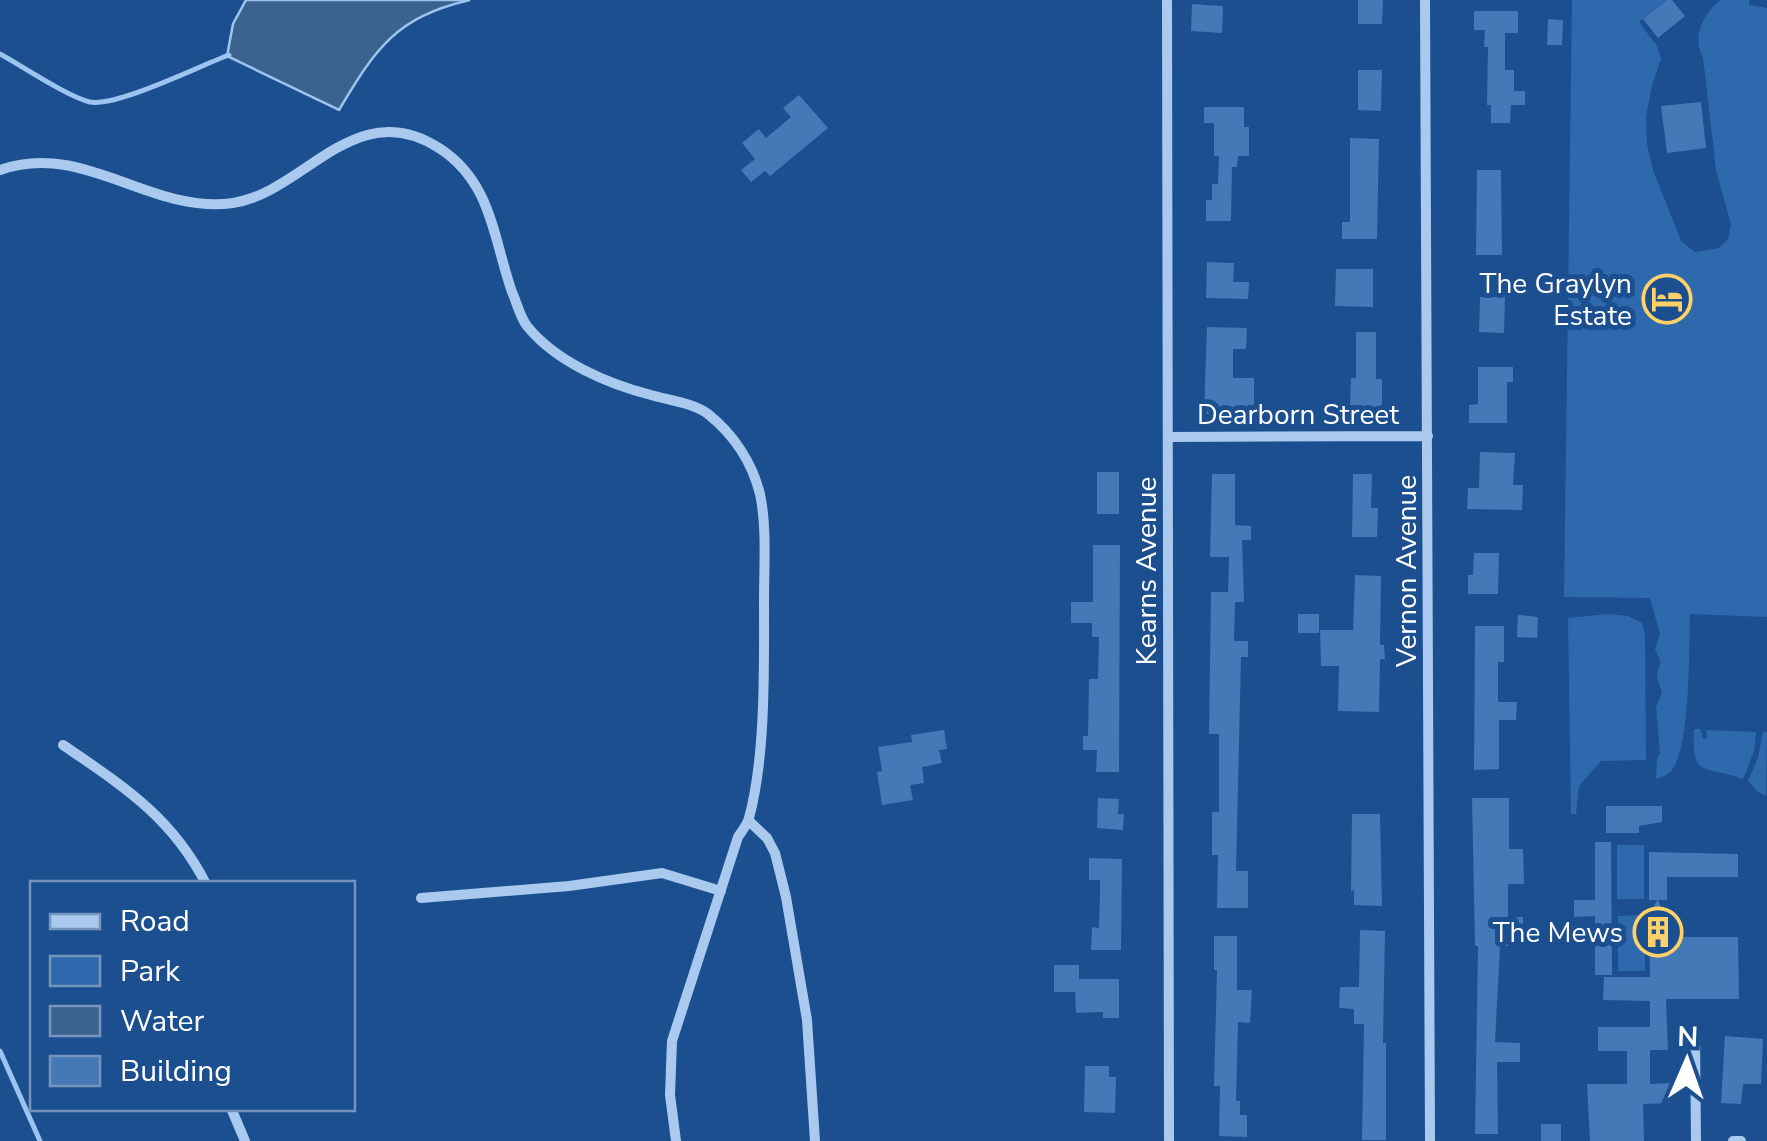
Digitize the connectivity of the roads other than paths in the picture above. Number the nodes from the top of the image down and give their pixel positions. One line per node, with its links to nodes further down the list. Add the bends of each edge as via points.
1 (1167, 0): 5 (street, Kearns Avenue)
2 (1425, 0): 4 (street, Vernon Avenue)
3 (0, 170): 7 (street, via 56,162 199,206 268,192 324,153 367,134 404,134 439,148 479,186 528,327 564,358 615,386 702,410 735,437 760,494 764,559 760,735)
4 (1428, 436): 5 (street, Dearborn Street); 17 (street, Vernon Avenue)
5 (1168, 437): 16 (street, Kearns Avenue)
6 (63, 745): 8 (street, via 158,814)
7 (749, 822): 9 (street); 15 (street, via 775,853 786,898 807,1020)
8 (204, 881)
9 (721, 891): 10 (street, via 662,873); 14 (street, via 672,1041)
10 (420, 898)
11 (1695, 1035): 18 (street)
12 (233, 1111): 13 (street)
13 (244, 1141)
14 (676, 1141)
15 (815, 1141)
16 (1169, 1141)
17 (1430, 1141)
18 (1696, 1141)
19 (1733, 1141): 20 (street)
20 (1741, 1141)

